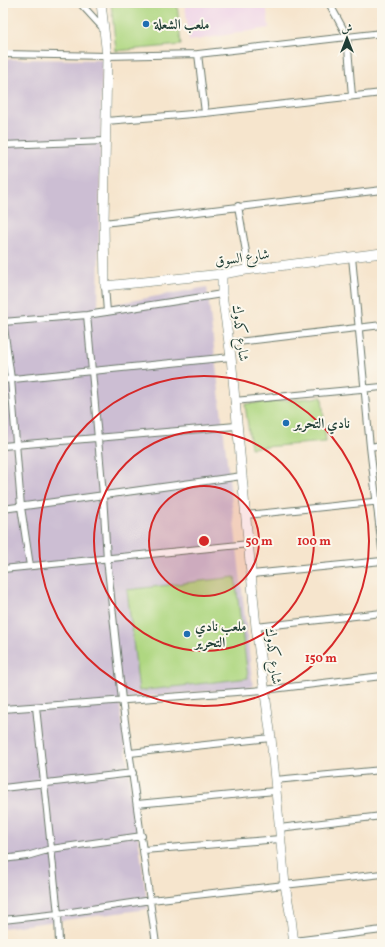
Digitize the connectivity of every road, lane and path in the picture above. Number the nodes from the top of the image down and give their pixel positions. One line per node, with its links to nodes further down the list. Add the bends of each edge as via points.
1 (80, 3): 4 (street)
2 (101, 3): 4 (street)
3 (329, 3): 6 (street)
4 (104, 28): 9 (street)
5 (382, 32): 6 (street)
6 (347, 36): 8 (street); 11 (street)
7 (3, 54): 9 (street)
8 (198, 54): 9 (street); 12 (street)
9 (107, 56): 13 (street)
10 (382, 93): 11 (street)
11 (352, 96): 12 (street)
12 (205, 112): 13 (street)
13 (106, 121): 14 (street)
14 (105, 141): 15 (street); 18 (street)
15 (3, 145)
16 (382, 190): 17 (street)
17 (238, 206): 18 (street); 21 (street, via 246,252)
18 (104, 223): 23 (street)
19 (382, 253): 20 (street, شارع السوق)
20 (352, 257): 21 (street, شارع السوق); 29 (street)
21 (246, 270): 22 (street, شارع السوق)
22 (222, 274): 23 (street, شارع السوق); 24 (street, شارع كدوك)
23 (105, 286): 25 (street)
24 (222, 294): 25 (street); 30 (street, شارع كدوك)
25 (107, 312): 26 (street)
26 (87, 315): 27 (street); 32 (street)
27 (3, 322): 33 (street)
28 (382, 325): 29 (street)
29 (360, 327): 30 (street); 36 (street)
30 (229, 343): 31 (street, شارع كدوك)
31 (231, 357): 32 (street); 37 (street, شارع كدوك)
32 (92, 371): 33 (street); 39 (street)
33 (11, 379): 34 (street); 40 (street)
34 (3, 380)
35 (382, 387): 36 (street)
36 (365, 389): 37 (street); 43 (street)
37 (234, 401): 38 (street, شارع كدوك)
38 (236, 426): 39 (street); 44 (street, شارع كدوك)
39 (98, 438): 40 (street); 45 (street)
40 (16, 444): 42 (street); 47 (street)
41 (382, 445): 43 (street)
42 (3, 446)
43 (370, 447): 46 (street)
44 (242, 476): 45 (street); 49 (street, شارع كدوك)
45 (103, 495): 47 (street); 52 (street)
46 (380, 501): 49 (street); 51 (street)
47 (21, 506): 48 (street); 54 (street)
48 (3, 509)
49 (246, 514): 50 (street, شارع كدوك)
50 (249, 544): 52 (street); 56 (street, شارع كدوك)
51 (382, 549)
52 (107, 559): 54 (street); 61 (street)
53 (382, 561): 56 (street)
54 (30, 566): 55 (street)
55 (3, 569)
56 (252, 574): 58 (street, شارع كدوك)
57 (382, 613): 58 (street)
58 (256, 627): 60 (street, شارع كدوك)
59 (382, 676): 60 (street)
60 (264, 690): 61 (street); 64 (street, شارع كدوك)
61 (122, 700): 62 (street); 65 (street)
62 (36, 707): 63 (street); 69 (street)
63 (3, 710)
64 (271, 738): 65 (street); 68 (street, شارع كدوك)
65 (130, 753): 67 (street)
66 (382, 770): 68 (street)
67 (133, 773): 69 (street); 72 (street)
68 (275, 780): 71 (street, شارع كدوك)
69 (44, 783): 70 (street); 77 (street)
70 (3, 788)
71 (275, 791): 72 (street); 74 (street, شارع كدوك)
72 (137, 804): 75 (street)
73 (382, 816): 74 (street)
74 (279, 828): 76 (street, شارع كدوك)
75 (142, 836): 77 (street); 78 (street)
76 (280, 839): 78 (street); 81 (street, شارع كدوك)
77 (51, 849): 79 (street); 83 (street)
78 (144, 850): 82 (street)
79 (3, 859)
80 (382, 874): 81 (street)
81 (285, 885): 82 (street); 86 (street, شارع كدوك)
82 (151, 900): 83 (street); 88 (street)
83 (58, 914): 84 (street); 87 (street)
84 (3, 920)
85 (382, 930): 86 (street)
86 (294, 942)
87 (58, 944)
88 (156, 944)

